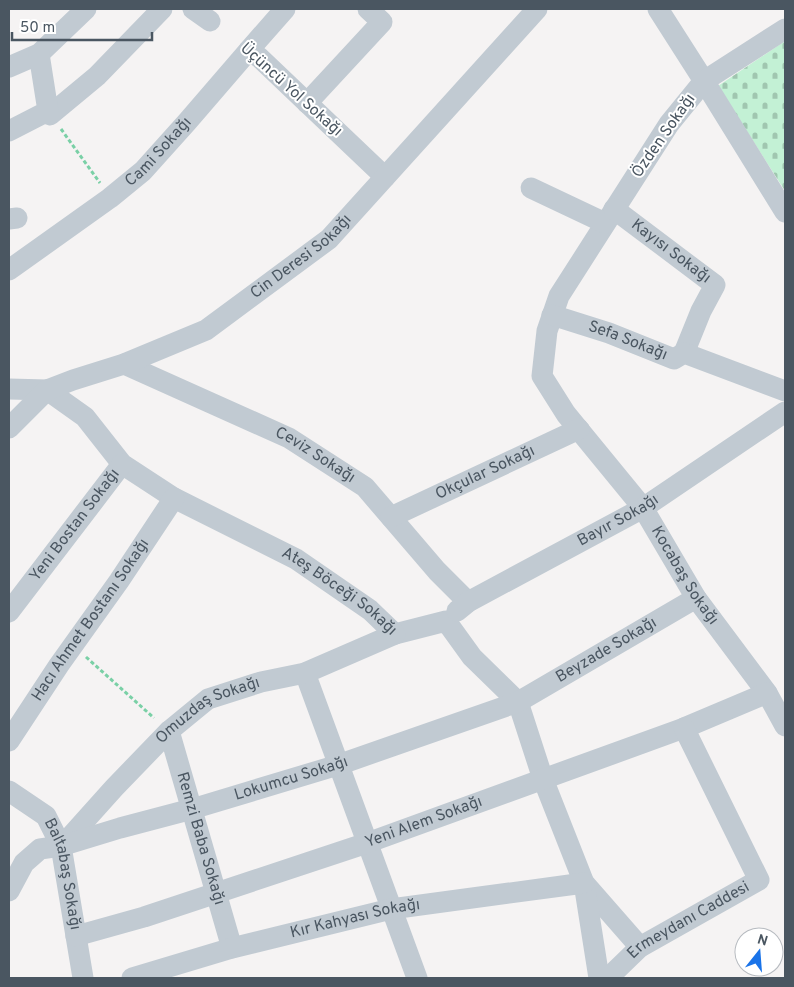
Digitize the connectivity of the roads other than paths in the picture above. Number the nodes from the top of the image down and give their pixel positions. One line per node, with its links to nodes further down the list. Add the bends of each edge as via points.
1 (86, 9): 9 (street)
2 (162, 9): 13 (street, via 97,76)
3 (286, 9): 8 (street, Cami Sokağı)
4 (368, 9): 12 (street, via 382,22)
5 (537, 9): 15 (street, Cin Deresi Sokağı)
6 (658, 9): 11 (street)
7 (785, 29): 11 (street, Özden Sokağı)
8 (249, 50): 12 (street, Üçüncü Yol Sokağı); 19 (street, Cami Sokağı, via 143,171)
9 (40, 54): 10 (street); 14 (street, via 48,111)
10 (9, 67)
11 (704, 81): 17 (street); 18 (street, Özden Sokağı, via 669,124)
12 (307, 104): 15 (street, Üçüncü Yol Sokağı)
13 (50, 115)
14 (9, 131)
15 (385, 177): 22 (street, Cin Deresi Sokağı, via 328,239 206,330)
16 (531, 188): 18 (street)
17 (785, 212)
18 (610, 216): 20 (street, Özden Sokağı, via 559,296); 21 (street, Kayısı Sokağı, via 716,285 701,311)
19 (9, 270)
20 (552, 315): 21 (street, Sefa Sokağı, via 674,359); 28 (street, Özden Sokağı, via 542,376)
21 (684, 353): 25 (street, Sefa Sokağı)
22 (124, 364): 24 (street, Cin Deresi Sokağı); 32 (street, Ceviz Sokağı, via 289,438 365,487)
23 (9, 389): 24 (street)
24 (47, 390): 27 (street, Cin Deresi Sokağı); 29 (street, Ateş Böceği Sokağı, via 85,417)
25 (785, 391)
26 (785, 412): 31 (street, Bayır Sokağı)
27 (9, 428)
28 (579, 429): 31 (street, Kocabaş Sokağı); 32 (street, Okçular Sokağı)
29 (122, 464): 30 (street, Ateş Böceği Sokağı); 35 (street, Yeni Bostan Sokağı)
30 (174, 498): 37 (street, Ateş Böceği Sokağı, via 296,559 370,610); 44 (street, Hacı Ahmet Bostanı Sokağı)
31 (643, 508): 33 (street, Kocabaş Sokağı); 34 (street, Bayır Sokağı)
32 (391, 517): 34 (street, Ceviz Sokağı)
33 (696, 598): 39 (street, Kocabaş Sokağı); 40 (street, Beyzade Sokağı)
34 (468, 602): 36 (street, Bayır Sokağı)
35 (9, 612)
36 (446, 621): 37 (street, Ateş Böceği Sokağı); 40 (street, via 472,657)
37 (395, 634): 38 (street, Omuzdaş Sokağı)
38 (305, 673): 43 (street, Omuzdaş Sokağı, via 208,698); 45 (street)
39 (767, 694): 41 (street, Kocabaş Sokağı); 42 (street, Yeni Alem Sokağı)
40 (518, 702): 45 (street, Lokumcu Sokağı); 46 (street)
41 (785, 726)
42 (684, 728): 46 (street, Yeni Alem Sokağı); 56 (street, Ermeydanı Caddesi, via 759,880)
43 (169, 731): 48 (street, Remzi Baba Sokağı); 50 (street, Omuzdaş Sokağı)
44 (9, 742)
45 (338, 765): 48 (street, Lokumcu Sokağı); 49 (street)
46 (543, 778): 49 (street, Yeni Alem Sokağı); 51 (street)
47 (9, 791): 50 (street, Baltabaş Sokağı, via 46,816)
48 (192, 809): 50 (street, Lokumcu Sokağı); 53 (street, Remzi Baba Sokağı)
49 (367, 843): 53 (street, Yeni Alem Sokağı); 54 (street)
50 (61, 846): 52 (street, Lokumcu Sokağı, via 40,849 24,863); 55 (street, Baltabaş Sokağı)
51 (584, 882): 54 (street, Kır Kahyası Sokağı); 56 (street); 61 (street)
52 (9, 891)
53 (217, 894): 55 (street, Yeni Alem Sokağı); 57 (street, Remzi Baba Sokağı)
54 (391, 909): 57 (street, Kır Kahyası Sokağı); 60 (street)
55 (76, 936): 58 (street, Baltabaş Sokağı)
56 (640, 947): 62 (street, Ermeydanı Caddesi)
57 (232, 948): 59 (street, Kır Kahyası Sokağı)
58 (82, 978)
59 (132, 978)
60 (417, 978)
61 (599, 978)
62 (608, 978)

